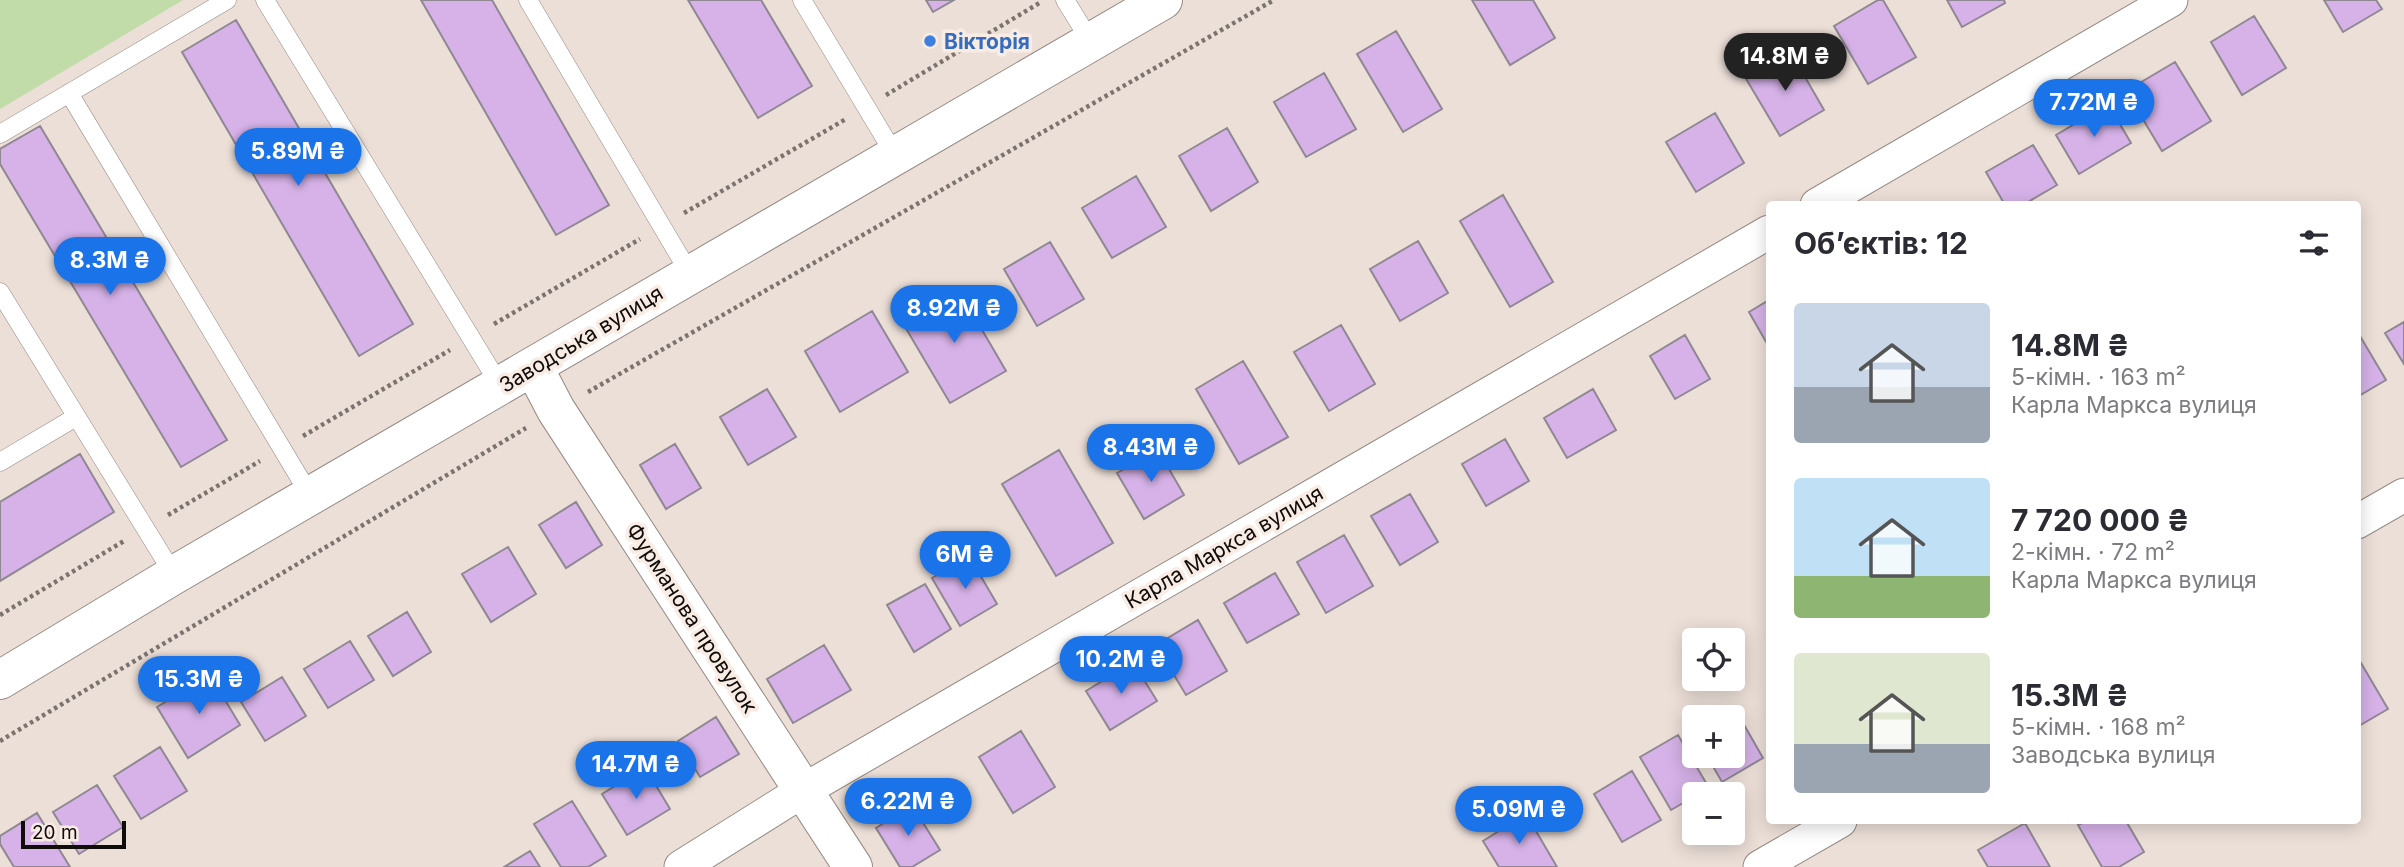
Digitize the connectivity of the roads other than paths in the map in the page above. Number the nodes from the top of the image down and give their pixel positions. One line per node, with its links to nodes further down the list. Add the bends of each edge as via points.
1 (227, 0): 9 (lane)
2 (265, 0): 17 (lane)
3 (528, 0): 14 (lane)
4 (802, 0): 11 (lane)
5 (1065, 0): 8 (lane)
6 (1163, 0): 8 (street, Заводська вулиця)
7 (2171, 0): 12 (street)
8 (1091, 42): 11 (street, Заводська вулиця)
9 (69, 93): 10 (lane); 21 (lane)
10 (0, 134)
11 (895, 155): 14 (street, Заводська вулиця)
12 (1824, 201)
13 (1766, 234): 25 (street, Карла Маркса вулиця)
14 (690, 274): 16 (street, Заводська вулиця)
15 (0, 292): 18 (lane)
16 (534, 368): 17 (street, Заводська вулиця); 25 (street, Фурманова провулок, via 556,410)
17 (501, 387): 21 (street, Заводська вулиця)
18 (76, 417): 19 (lane); 23 (lane)
19 (0, 462)
20 (2404, 495): 22 (street)
21 (311, 497): 23 (street, Заводська вулиця)
22 (2361, 520)
23 (174, 575): 24 (street, Заводська вулиця)
24 (0, 680)
25 (804, 790): 27 (street, Карла Маркса вулиця); 28 (street, Фурманова провулок)
26 (1835, 824): 29 (street)
27 (681, 867)
28 (853, 867)
29 (1760, 867)

